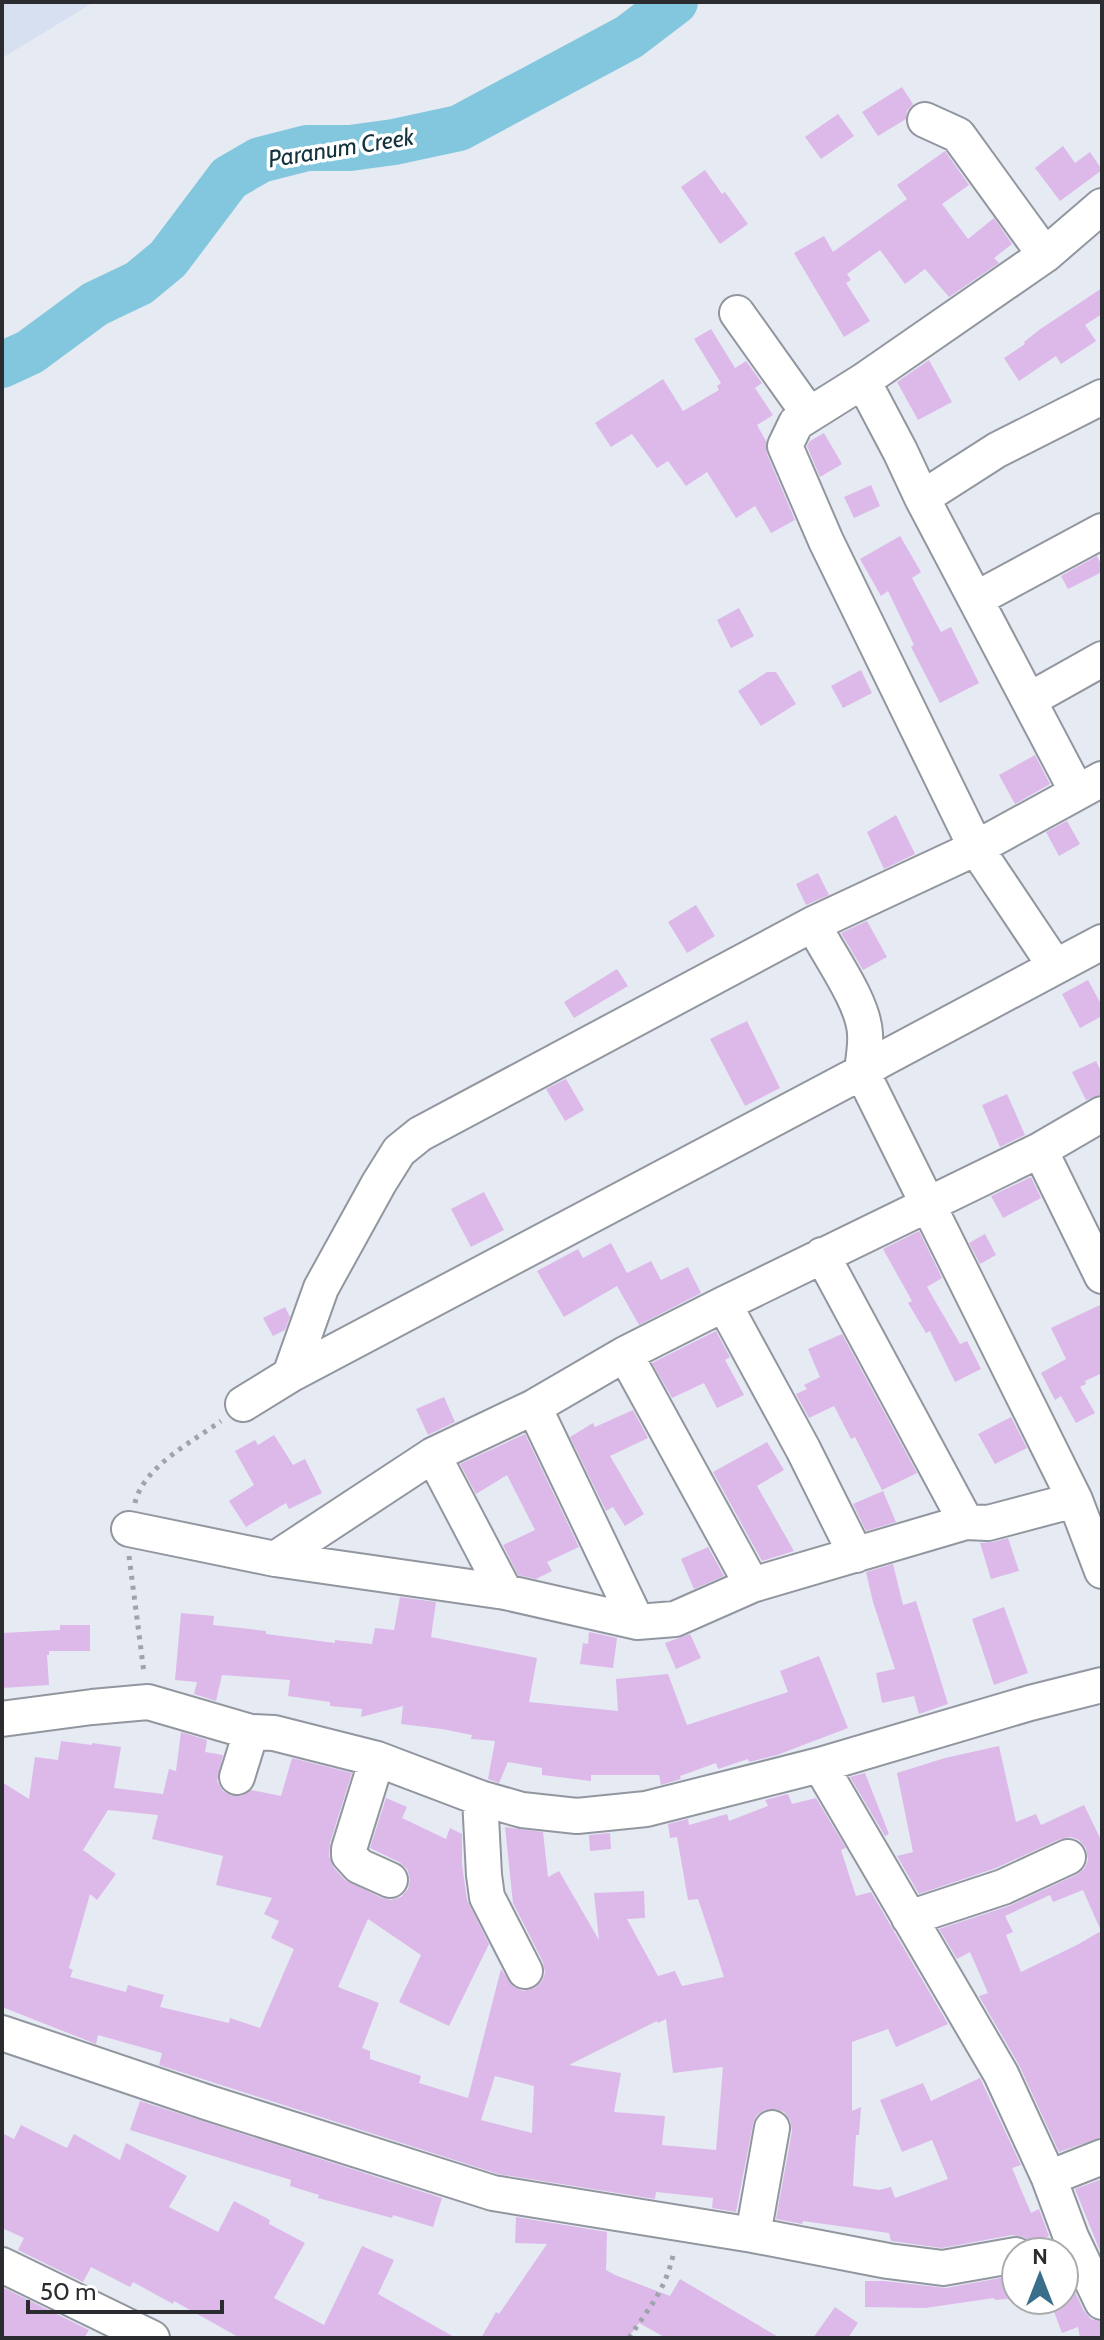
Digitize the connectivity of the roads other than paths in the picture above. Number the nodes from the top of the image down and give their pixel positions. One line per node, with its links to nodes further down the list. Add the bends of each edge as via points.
1 (925, 120): 3 (street, via 958,135)
2 (1102, 206): 3 (street)
3 (1045, 255): 5 (street)
4 (737, 313): 7 (street)
5 (863, 381): 7 (street); 8 (street)
6 (1102, 397): 8 (street, via 997,450)
7 (809, 414): 14 (street, via 796,423 785,446)
8 (922, 498): 10 (street)
9 (1102, 531): 10 (street)
10 (976, 599): 12 (street)
11 (1102, 659): 12 (street)
12 (1029, 700): 13 (street)
13 (1089, 785): 14 (street)
14 (976, 848): 15 (street); 17 (street)
15 (813, 924): 18 (street, via 861,1014 866,1032); 26 (street, via 420,1134 399,1151 321,1288)
16 (1102, 942): 17 (street)
17 (1055, 966): 18 (street)
18 (862, 1072): 21 (street); 26 (street)
19 (1102, 1114): 20 (street)
20 (1040, 1150): 21 (street); 23 (street)
21 (929, 1203): 22 (street); 30 (street)
22 (822, 1255): 24 (street); 31 (street)
23 (1102, 1276)
24 (724, 1304): 25 (street); 33 (street)
25 (625, 1354): 28 (street); 36 (street)
26 (290, 1375): 27 (street)
27 (243, 1404)
28 (534, 1407): 29 (street); 38 (street)
29 (433, 1455): 34 (street); 37 (street)
30 (1075, 1500): 31 (street, via 988,1523); 35 (street)
31 (966, 1522): 33 (street)
32 (129, 1529): 34 (street)
33 (856, 1555): 36 (street)
34 (275, 1559): 37 (street)
35 (1102, 1571)
36 (752, 1585): 38 (street, via 675,1619)
37 (505, 1592): 38 (street)
38 (637, 1622)
39 (1102, 1685): 43 (street)
40 (2, 1719): 41 (street, via 148,1702)
41 (251, 1732): 42 (street); 44 (street)
42 (377, 1759): 45 (street); 47 (street, via 349,1855 359,1866)
43 (820, 1765): 45 (street, via 604,1815 522,1810); 48 (street)
44 (237, 1777)
45 (480, 1798): 49 (street, via 487,1897)
46 (1068, 1857): 48 (street, via 1003,1887)
47 (390, 1880)
48 (909, 1918): 53 (street, via 1001,2074)
49 (525, 1971)
50 (2, 2033): 54 (street, via 493,2193)
51 (772, 2128): 54 (street)
52 (1102, 2157): 53 (street)
53 (1049, 2178): 55 (street)
54 (753, 2235): 57 (street, via 943,2268)
55 (1071, 2236)
56 (1080, 2256): 59 (street)
57 (1000, 2258)
58 (2, 2265): 60 (street)
59 (1102, 2302)
60 (152, 2338)

